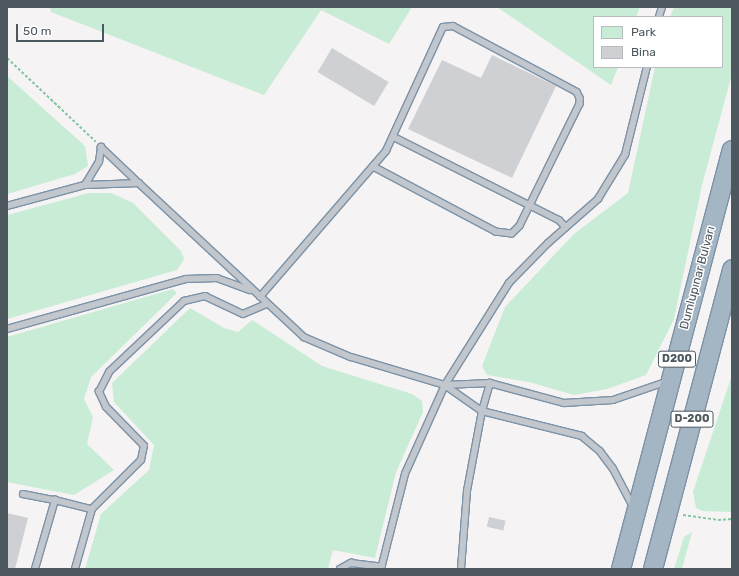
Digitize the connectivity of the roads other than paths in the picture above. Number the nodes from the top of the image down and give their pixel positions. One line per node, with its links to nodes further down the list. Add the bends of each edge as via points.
1 (647, 68): 9 (lane, via 625,155 598,199)
2 (394, 137): 4 (lane); 7 (lane); 7 (lane, via 438,34 442,27 453,26 577,92 580,98 580,104)
3 (732, 150): 15 (highway, Dumlupınar Bulvarı / D200)
4 (373, 167): 7 (lane, via 504,235 512,234 520,226); 12 (lane)
5 (139, 183): 6 (lane); 6 (lane, via 101,147 99,162); 11 (lane)
6 (85, 185): 8 (lane)
7 (530, 205): 9 (lane, via 559,220)
8 (7, 206)
9 (566, 227): 17 (lane, via 509,283)
10 (732, 269): 29 (highway, D-200)
11 (252, 290): 12 (lane); 14 (lane, via 217,278 186,279)
12 (260, 297): 13 (lane)
13 (266, 304): 17 (lane, via 304,337 351,357); 21 (lane, via 243,314 205,296 184,301 109,372 99,392 106,407 144,446 141,460)
14 (7, 329)
15 (672, 379): 16 (lane, via 648,390 613,400 564,403); 22 (highway, Dumlupınar Bulvarı / D200)
16 (490, 383): 17 (lane); 18 (lane)
17 (445, 385): 18 (lane); 23 (lane, via 405,474)
18 (482, 411): 22 (lane, via 582,436 600,451 613,468); 27 (lane, via 467,490)
19 (24, 494): 20 (lane)
20 (55, 500): 21 (lane); 24 (lane)
21 (92, 509): 25 (lane)
22 (636, 511): 28 (highway, Dumlupınar Bulvarı / D200)
23 (382, 568): 26 (lane, via 351,563)
24 (35, 569)
25 (76, 569)
26 (340, 569)
27 (461, 569)
28 (621, 569)
29 (653, 569)

